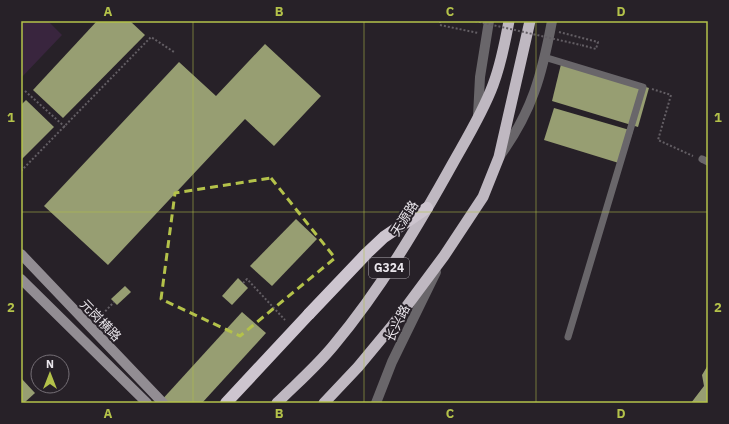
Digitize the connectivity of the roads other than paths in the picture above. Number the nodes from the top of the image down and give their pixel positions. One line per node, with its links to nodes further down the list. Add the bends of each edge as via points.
1 (489, 21): 6 (street, via 480,77)
2 (509, 21): 6 (highway, 天源路 / G324, via 498,71)
3 (530, 21): 7 (highway, G324)
4 (551, 25): 5 (street)
5 (544, 57): 7 (street, via 525,118); 12 (lane, via 643,87)
6 (478, 117): 8 (highway, 天源路 / G324)
7 (499, 157): 10 (highway, G324, via 483,197)
8 (427, 208): 16 (highway, bridge, via 367,252); 17 (highway, 天源路 / G324, via 366,304 317,363)
9 (21, 254): 15 (main road, 元岗横路)
10 (444, 256): 13 (highway, G324, via 372,351); 20 (street, 长兴路, via 392,362)
11 (21, 278): 14 (main road, 元岗横路)
12 (568, 337)
13 (335, 392): 18 (highway); 19 (highway, G324)
14 (147, 403)
15 (163, 403)
16 (226, 403)
17 (277, 403)
18 (320, 403)
19 (324, 403)
20 (376, 403)

